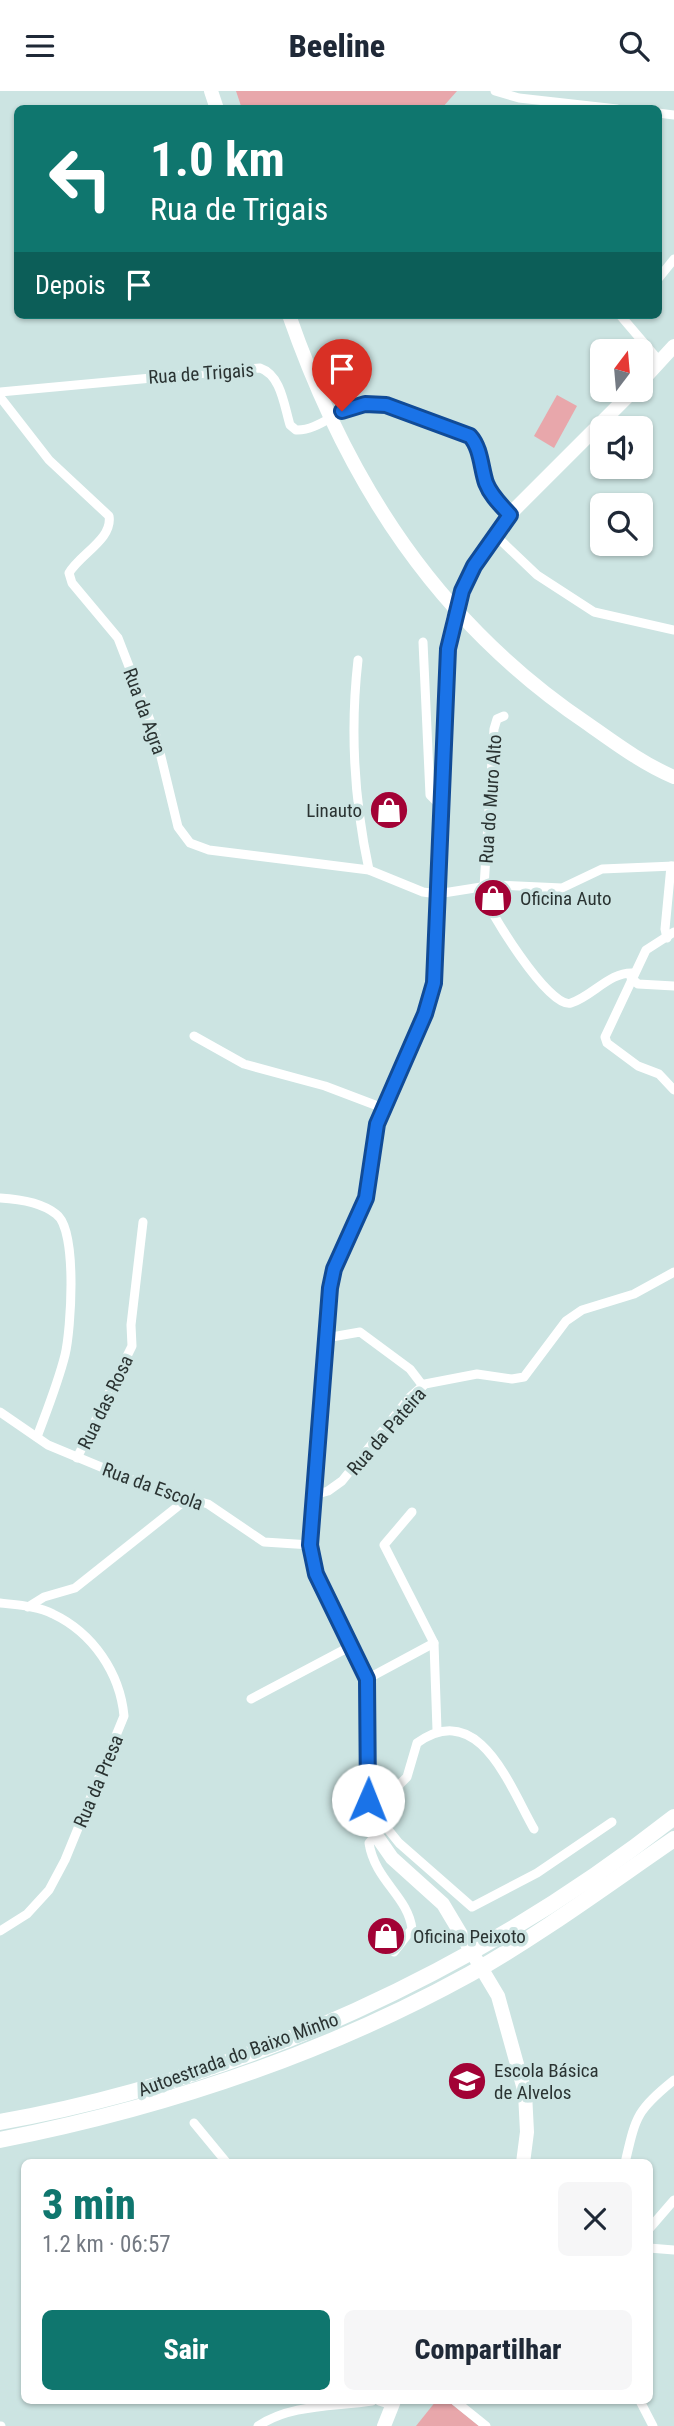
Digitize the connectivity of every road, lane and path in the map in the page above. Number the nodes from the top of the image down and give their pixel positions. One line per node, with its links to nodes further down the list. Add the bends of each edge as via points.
1 (495, 91): 2 (street)
2 (583, 105)
3 (674, 259): 4 (street)
4 (662, 274)
5 (290, 319): 18 (main road, via 347,455 396,537 483,641 564,708)
6 (626, 319): 8 (street)
7 (674, 346): 8 (main road)
8 (661, 363): 9 (main road)
9 (653, 371)
10 (0, 395): 12 (street, Rua de Trigais, via 260,368 270,371 276,380 290,425 296,430 365,404 386,405 470,436 486,484); 21 (street, Rua da Agra, via 49,460 109,516 107,533 69,573 72,583 118,638 156,736 178,827 190,843 209,850)
11 (621, 403): 12 (main road)
12 (510, 515): 13 (main road)
13 (495, 535): 14 (street, via 537,575 594,612); 19 (main road, via 474,566 453,619)
14 (674, 630)
15 (423, 642): 19 (street, via 430,795)
16 (358, 660): 21 (street, via 356,778 359,826)
17 (504, 716): 22 (street, Rua do Muro Alto, via 497,719 494,729)
18 (674, 777)
19 (440, 804): 23 (main road)
20 (672, 866): 22 (street, via 602,869 562,888); 24 (street)
21 (369, 870): 23 (street, Rua da Agra)
22 (482, 888): 23 (street); 26 (street, via 485,902 526,962 560,1002 572,1003 617,976)
23 (437, 894): 30 (main road, via 434,983)
24 (670, 908): 25 (street)
25 (671, 935): 26 (street, via 646,950)
26 (632, 975): 27 (street, via 638,984); 29 (street, via 607,1043 638,1066 659,1074)
27 (674, 986)
28 (194, 1036): 30 (street, via 244,1064 326,1086)
29 (674, 1090)
30 (383, 1108): 34 (main road, via 373,1137 366,1198 334,1269)
31 (0, 1198): 37 (street, via 23,1200 57,1214 66,1226 71,1259 66,1353)
32 (143, 1222): 38 (street, Rua das Rosa, via 132,1346)
33 (674, 1272): 35 (street, Rua da Pateira, via 634,1294 582,1310 566,1321 524,1377 477,1374)
34 (326, 1338): 35 (street, via 360,1332 410,1369); 39 (main road)
35 (423, 1386): 39 (street, Rua da Pateira, via 342,1481)
36 (0, 1412): 37 (street, Rua da Escola)
37 (37, 1437): 38 (street, Rua da Escola)
38 (77, 1458): 40 (street, Rua da Escola)
39 (314, 1495): 42 (main road)
40 (187, 1499): 42 (street, Rua da Escola, via 208,1504 264,1542); 44 (street, via 75,1588)
41 (412, 1512): 45 (street, via 384,1545)
42 (310, 1545): 46 (main road, via 316,1574)
43 (0, 1603): 44 (street, Rua da Presa)
44 (28, 1607): 56 (street, Rua da Presa, via 52,1613 77,1630 108,1662 122,1695 124,1716 49,1890 27,1914)
45 (434, 1643): 47 (street); 49 (street)
46 (353, 1644): 47 (main road); 48 (street)
47 (367, 1679): 50 (main road)
48 (251, 1699)
49 (437, 1730): 50 (street, via 413,1748 407,1777); 53 (street, via 460,1731 478,1739)
50 (369, 1807): 52 (street, via 399,1843 472,1907 537,1873); 54 (main road)
51 (674, 1817): 59 (highway, Autoestrada do Baixo Minho, via 462,1959 370,2005 203,2070 132,2092)
52 (611, 1822)
53 (534, 1829)
54 (376, 1836): 57 (street, via 369,1843 372,1857 411,1918 412,1929); 63 (main road, via 392,1858 443,1904 498,1996 525,2093)
55 (674, 1839): 61 (highway, Autoestrada do Baixo Minho, via 471,1973 348,2033 177,2097)
56 (0, 1931)
57 (394, 1952)
58 (674, 2080): 64 (street, via 645,2104 634,2123)
59 (0, 2122)
60 (194, 2123): 62 (street)
61 (0, 2140)
62 (224, 2159)
63 (524, 2159)
64 (626, 2159)
65 (674, 2200): 66 (street)
66 (653, 2224)
67 (653, 2248): 68 (street)
68 (674, 2250)
69 (347, 2404): 73 (street, via 274,2415)
70 (390, 2404): 74 (main road)
71 (459, 2404): 75 (street)
72 (642, 2404): 76 (street)
73 (258, 2426)
74 (384, 2426)
75 (486, 2426)
76 (653, 2426)

